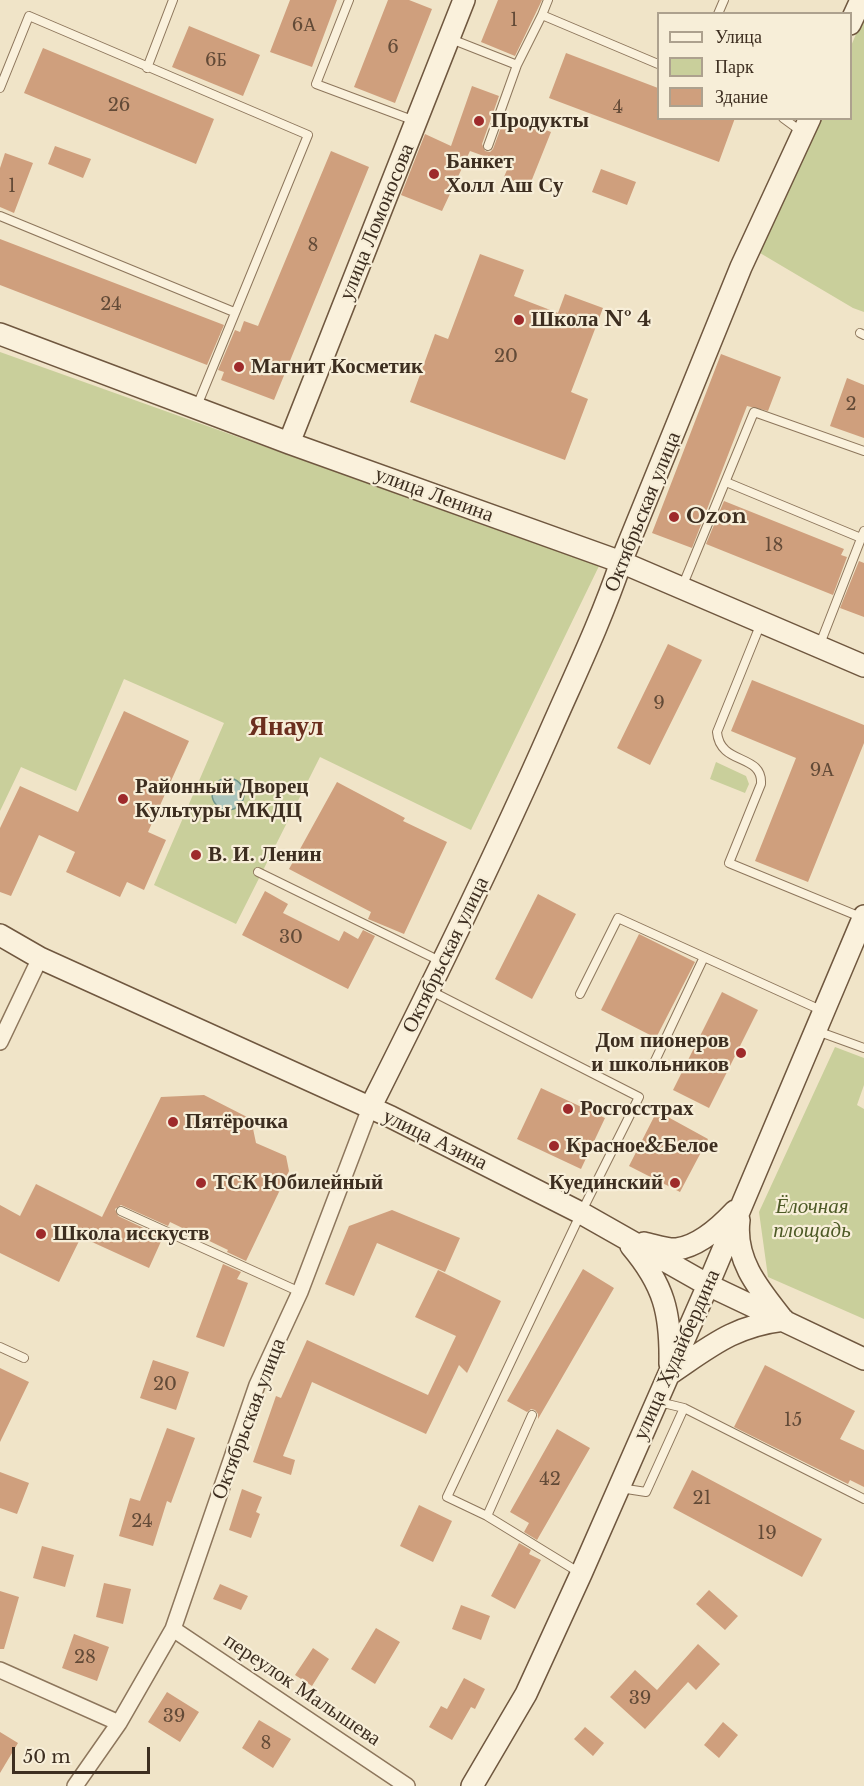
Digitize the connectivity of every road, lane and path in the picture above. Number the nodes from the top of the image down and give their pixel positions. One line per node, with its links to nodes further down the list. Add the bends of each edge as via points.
1 (173, 0): 11 (lane)
2 (349, 0): 14 (lane, via 316,84)
3 (464, 0): 8 (street, улица Ломоносова)
4 (548, 0): 6 (lane)
5 (861, 0): 7 (street)
6 (542, 15): 9 (lane); 10 (lane)
7 (852, 20)
8 (449, 38): 10 (lane); 14 (street, улица Ломоносова)
9 (657, 64)
10 (517, 65): 16 (lane)
11 (147, 68): 12 (lane, via 29,16); 18 (lane, via 308,135)
12 (0, 88)
13 (789, 120): 15 (lane)
14 (416, 122): 21 (street, улица Ломоносова)
15 (807, 126): 25 (street, Октябрьская улица, via 741,267)
16 (488, 146)
17 (0, 216): 18 (lane)
18 (234, 312): 20 (lane)
19 (0, 334): 20 (street, улица Ленина)
20 (196, 408): 21 (street, улица Ленина)
21 (289, 443): 25 (street, улица Ленина)
22 (864, 450): 23 (lane, via 754,412)
23 (726, 482): 24 (lane); 26 (lane)
24 (863, 535): 28 (lane)
25 (621, 562): 26 (street, улица Ленина); 35 (street, Октябрьская улица, via 523,792)
26 (682, 588): 27 (street, улица Ленина)
27 (762, 622): 28 (street, улица Ленина); 31 (lane, via 717,732 726,752 752,764 762,777 729,863)
28 (819, 645): 29 (street, улица Ленина)
29 (864, 666)
30 (258, 872): 35 (lane)
31 (864, 917): 38 (street, улица Худайбердина)
32 (0, 935): 34 (street, улица Азина)
33 (704, 957): 37 (lane, via 618,918); 38 (lane); 41 (lane)
34 (40, 958): 39 (street); 42 (street, улица Азина)
35 (443, 963): 36 (street, Октябрьская улица)
36 (429, 990): 42 (street, Октябрьская улица); 45 (lane, via 639,1098)
37 (579, 994)
38 (820, 1021): 40 (lane); 43 (street, улица Худайбердина)
39 (0, 1042)
40 (864, 1048)
41 (654, 1062)
42 (370, 1108): 45 (street, улица Азина); 48 (street, Октябрьская улица)
43 (742, 1204): 46 (street, via 719,1228 676,1249); 47 (street, улица Худайбердина); 49 (street, via 737,1235 743,1256 752,1280)
44 (121, 1211): 48 (lane)
45 (581, 1213): 46 (street, улица Азина); 59 (lane, via 447,1497)
46 (626, 1240): 47 (street, улица Азина); 53 (street, via 656,1280 663,1298 670,1336)
47 (708, 1285): 49 (street, улица Азина); 53 (street, улица Худайбердина)
48 (300, 1292): 61 (street, Октябрьская улица, via 257,1384)
49 (784, 1320): 52 (street, улица Азина); 53 (street, via 761,1322 732,1332)
50 (0, 1347): 51 (lane)
51 (24, 1358)
52 (864, 1359)
53 (670, 1373): 54 (street, улица Худайбердина)
54 (657, 1401): 55 (lane); 57 (street, улица Худайбердина)
55 (684, 1408): 57 (lane, via 646,1492); 58 (lane)
56 (532, 1415): 59 (lane)
57 (619, 1488): 60 (street, улица Худайбердина)
58 (864, 1499)
59 (487, 1516): 60 (lane)
60 (581, 1574): 66 (street, улица Худайбердина, via 526,1694)
61 (173, 1629): 63 (street, Октябрьская улица); 65 (street, переулок Малышева)
62 (0, 1670): 63 (street)
63 (119, 1723): 64 (street, Октябрьская улица)
64 (75, 1786)
65 (407, 1786)
66 (472, 1786)

